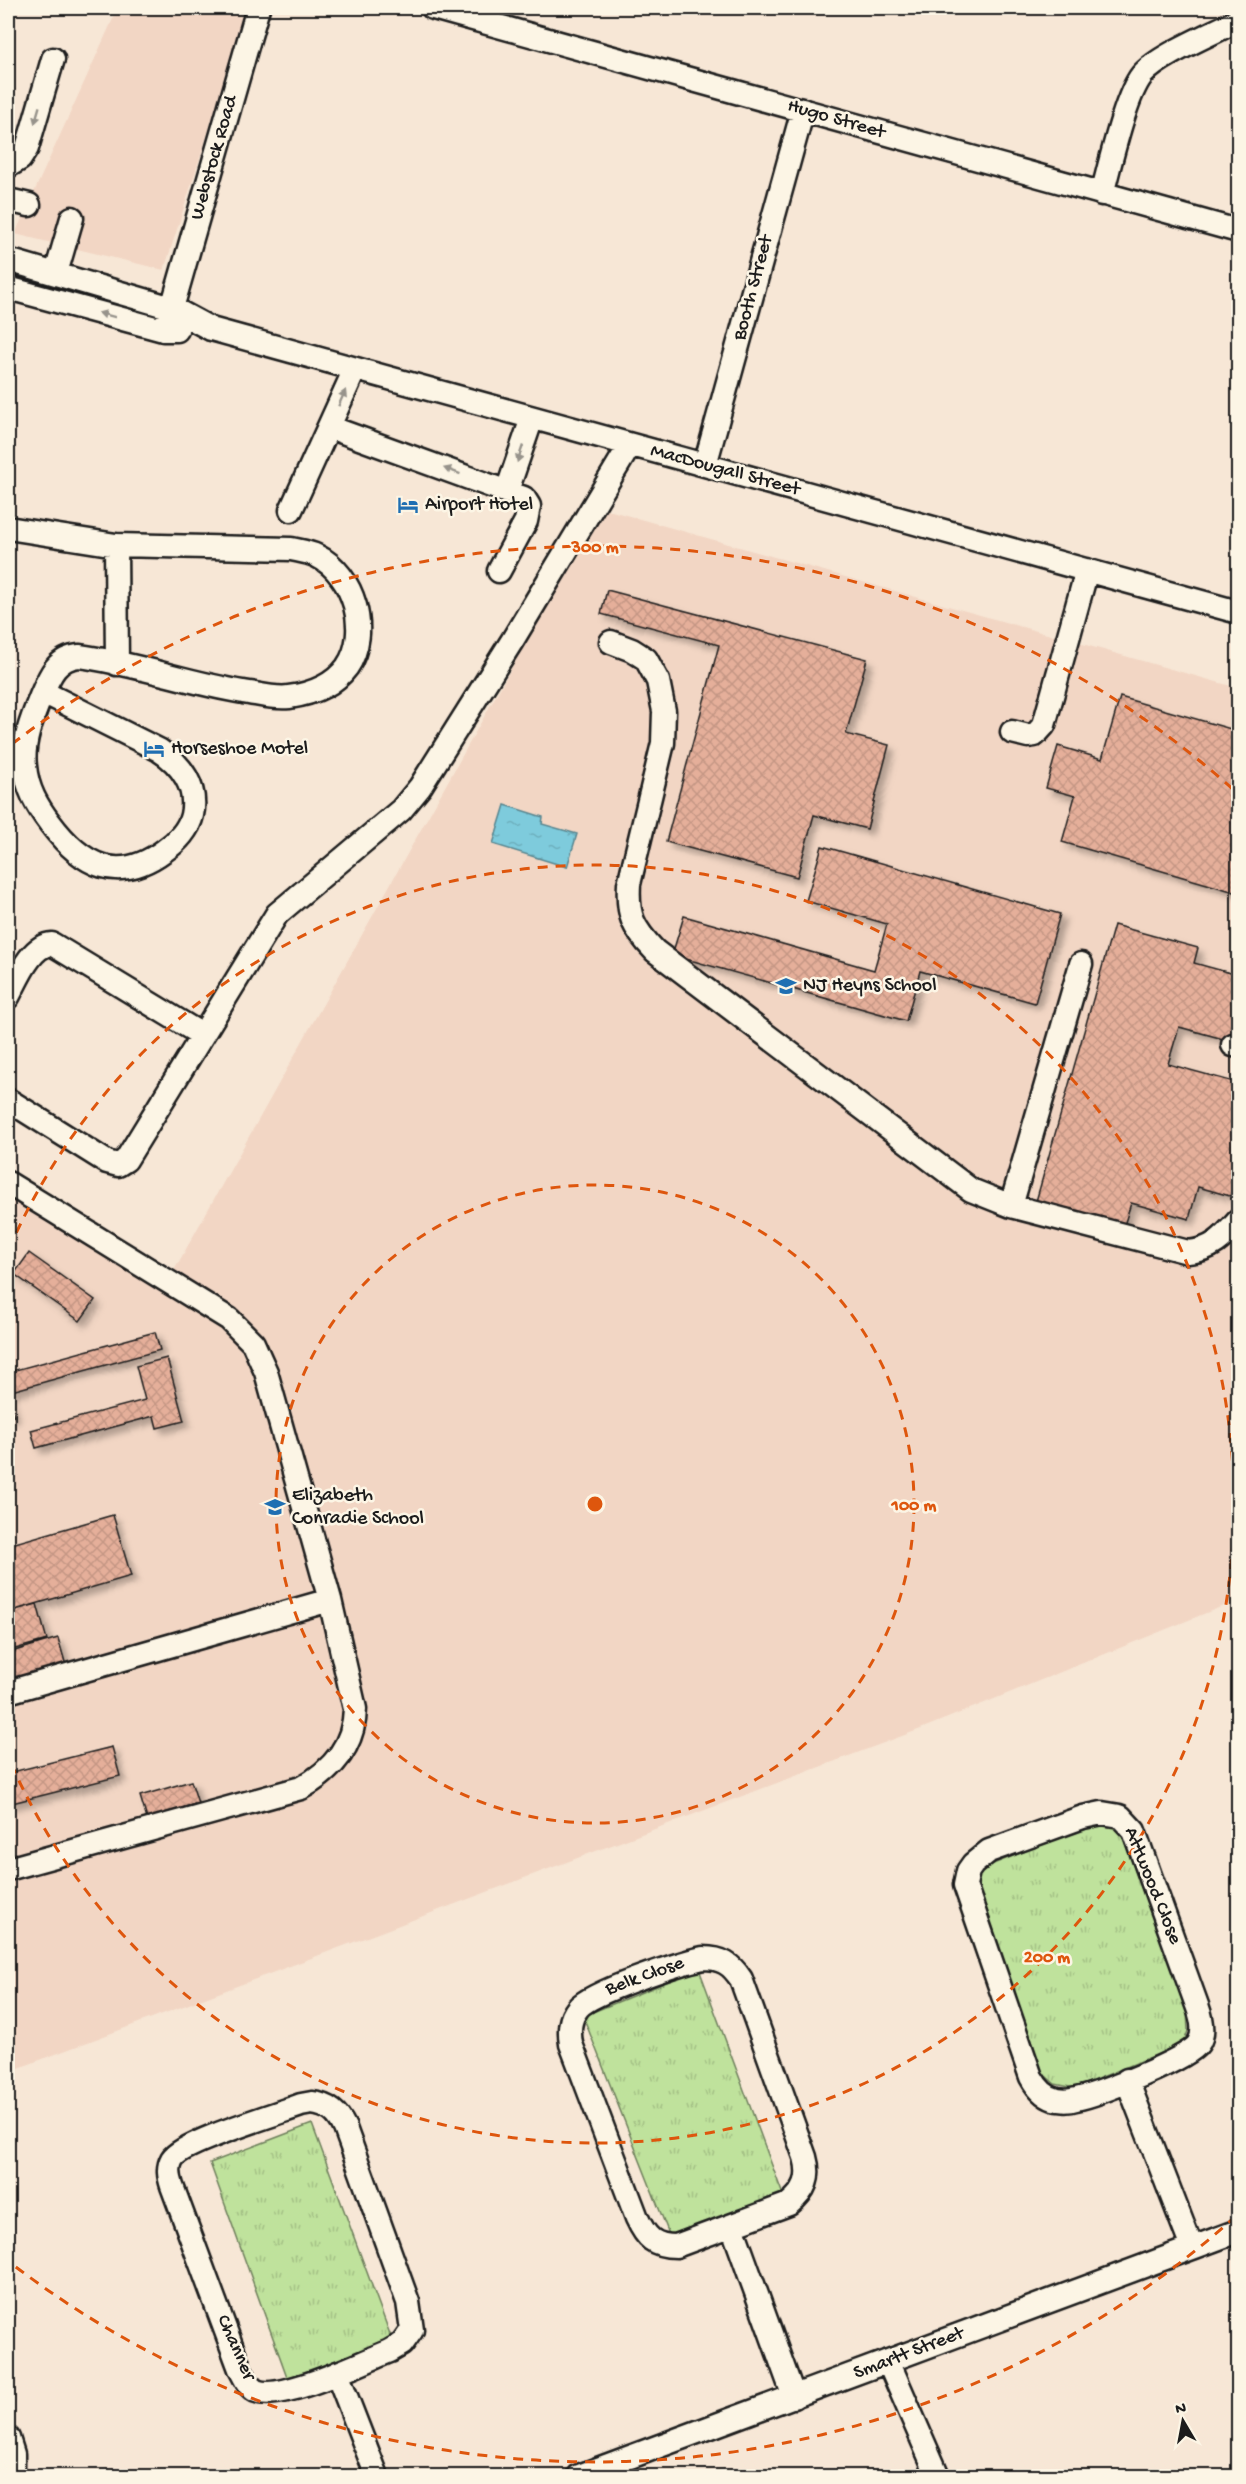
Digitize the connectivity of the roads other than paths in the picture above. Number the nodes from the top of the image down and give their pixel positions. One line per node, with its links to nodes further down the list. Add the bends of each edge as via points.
1 (258, 8): 13 (street, Webstock Road)
2 (433, 8): 5 (street, Hugo Street)
3 (1239, 20): 7 (street, via 1172,54 1141,76 1129,100)
4 (53, 58): 6 (street, one-way to 6)
5 (803, 111): 7 (street, Hugo Street); 20 (street, Booth Street)
6 (25, 159)
7 (1102, 194): 9 (street, Hugo Street)
8 (72, 218): 11 (street)
9 (1239, 231)
10 (8, 260): 11 (street, MacDougall Street)
11 (56, 273): 13 (street, MacDougall Street)
12 (8, 288): 15 (street, MacDougall Street, one-way to 12)
13 (172, 308): 14 (street, MacDougall Street); 15 (street, Webstock Road)
14 (211, 329): 15 (street, MacDougall Street); 16 (street, MacDougall Street)
15 (163, 330)
16 (355, 369): 17 (street, MacDougall Street); 18 (street, one-way to 16)
17 (532, 418): 19 (street, MacDougall Street); 21 (street, one-way to 21)
18 (329, 427): 21 (street, one-way to 18); 22 (street)
19 (630, 445): 20 (street, MacDougall Street); 34 (street, via 420,787 394,815 277,914)
20 (705, 465): 25 (street, MacDougall Street)
21 (507, 490): 26 (street, via 524,498 529,509)
22 (291, 510)
23 (8, 528): 24 (street)
24 (116, 545): 29 (street); 29 (street, via 291,549 318,556 347,583 357,630 352,658 338,677 314,692 285,698 229,690)
25 (1087, 570): 27 (street, MacDougall Street); 31 (street, via 1044,726 1031,736)
26 (499, 571)
27 (1239, 612)
28 (611, 642): 37 (street, via 646,659 658,681 664,711 663,743 629,884 628,909 638,932 655,951 957,1180)
29 (117, 664): 30 (street, via 79,656 64,660 55,668)
30 (43, 692): 30 (street, via 159,750 180,768 192,790 194,807 187,828 168,848 144,863 117,868 90,863 67,845 36,803 26,772 27,738)
31 (1012, 732)
32 (1081, 964): 37 (street)
33 (8, 997): 34 (street, via 32,956 42,946 52,944)
34 (202, 1035): 35 (street, via 126,1160 118,1165 107,1162)
35 (8, 1100)
36 (8, 1183): 39 (street, via 229,1319 253,1343 266,1372)
37 (1011, 1206): 38 (street, via 1188,1252 1219,1242)
38 (1239, 1221)
39 (330, 1600): 40 (street); 41 (street, via 353,1692 355,1725 339,1759 321,1777 290,1791)
40 (8, 1692)
41 (8, 1869)
42 (1127, 2080): 42 (street, Attwood Close, via 1066,2101 1047,2096 1035,2084 965,1885 973,1863 989,1851 1102,1813 1120,1816 1134,1831 1202,2026 1199,2043 1192,2051); 45 (street)
43 (732, 2226): 43 (street, Belk Close, via 676,2246 657,2245 648,2239 571,2044 572,2017 598,1994 704,1958 730,1964 741,1979 807,2164 806,2184 796,2199); 48 (street)
44 (1239, 2231): 45 (street, Smartt Street)
45 (1192, 2248): 46 (street, Smartt Street)
46 (888, 2361): 48 (street, Smartt Street); 53 (street)
47 (337, 2373): 47 (street, Channer, via 281,2393 258,2392 247,2382 172,2186 169,2168 177,2153 301,2105 321,2104 340,2117 408,2302 412,2330 402,2344); 51 (street)
48 (794, 2397): 52 (street, Smartt Street)
49 (8, 2438): 50 (street)
50 (13, 2476)
51 (377, 2476)
52 (579, 2476)
53 (938, 2476)

